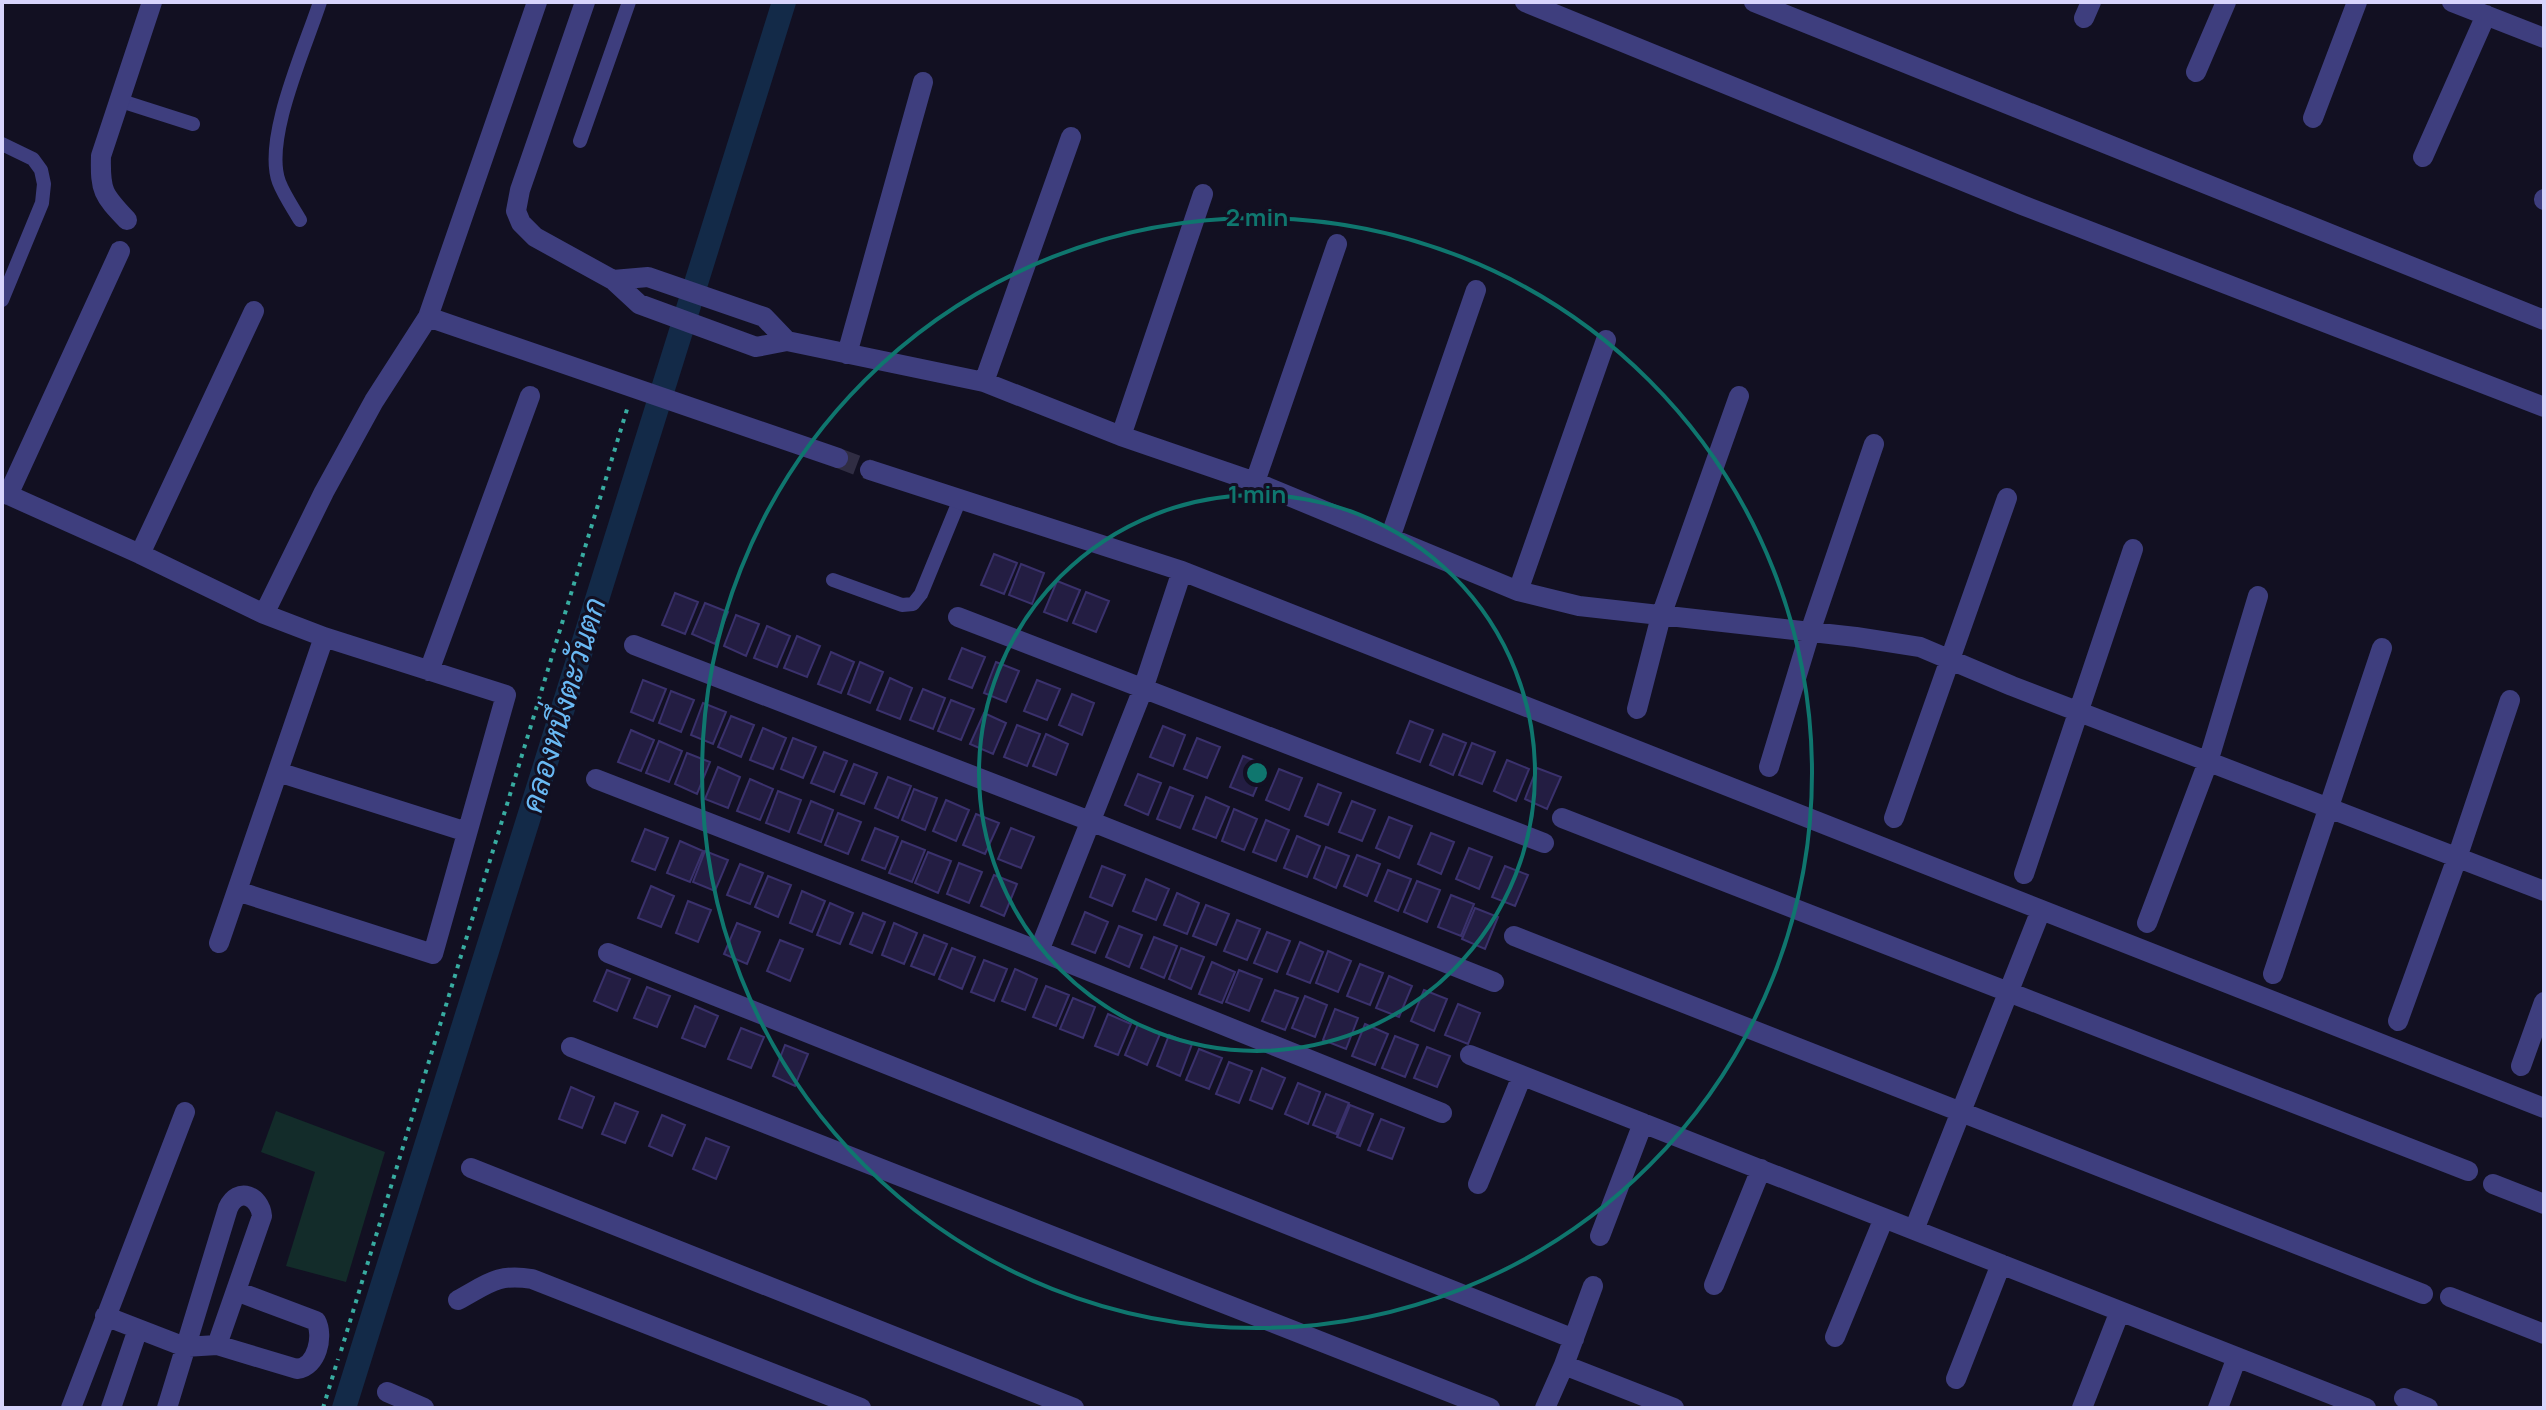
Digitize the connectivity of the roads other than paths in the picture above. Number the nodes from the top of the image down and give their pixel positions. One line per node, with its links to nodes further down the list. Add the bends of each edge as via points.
1 (152, 2): 15 (street)
2 (320, 2): 24 (lane, via 278,128 279,181)
3 (537, 2): 31 (street)
4 (585, 2): 27 (street, via 516,211 535,237)
5 (629, 2): 19 (lane)
6 (1525, 2): 39 (street, via 2022,205)
7 (1754, 2): 32 (street)
8 (2226, 2): 13 (street)
9 (2357, 2): 16 (street)
10 (2452, 2): 11 (street)
11 (2486, 15): 12 (street); 21 (street)
12 (2544, 38)
13 (2196, 72)
14 (923, 82): 35 (street)
15 (118, 100): 17 (lane); 23 (street, via 100,178 105,197)
16 (2313, 118)
17 (193, 124)
18 (1071, 137): 36 (street)
19 (580, 141)
20 (2, 144): 29 (lane, via 33,159 44,184 42,203)
21 (2423, 157)
22 (1203, 194): 40 (street)
23 (127, 220)
24 (300, 220)
25 (1337, 244): 44 (street)
26 (120, 251): 45 (street)
27 (613, 280): 34 (street, via 648,277 764,317); 34 (street, via 639,304 756,347)
28 (1476, 290): 48 (street)
29 (2, 300)
30 (254, 311): 50 (street)
31 (428, 317): 42 (street); 55 (street, via 374,401)
32 (2544, 320)
33 (1606, 340): 53 (street)
34 (787, 341): 35 (street)
35 (847, 354): 36 (street)
36 (984, 382): 40 (street)
37 (530, 396): 63 (street)
38 (1739, 396): 56 (street)
39 (2544, 407)
40 (1121, 436): 44 (street)
41 (1874, 444): 58 (street)
42 (838, 458)
43 (870, 470): 47 (street)
44 (1255, 482): 48 (street)
45 (5, 494): 50 (street)
46 (2007, 498): 62 (street)
47 (960, 499): 51 (street); 52 (lane, via 913,604 902,605)
48 (1390, 538): 53 (street)
49 (2133, 549): 67 (street)
50 (140, 554): 55 (street)
51 (1182, 571): 64 (street); 82 (street)
52 (833, 580)
53 (1518, 591): 56 (street, via 1579,606)
54 (2258, 596): 68 (street)
55 (264, 614): 59 (street)
56 (1661, 616): 58 (street); 66 (street)
57 (958, 617): 64 (street)
58 (1810, 632): 62 (street, via 1920,647); 69 (street)
59 (324, 637): 63 (street); 70 (street)
60 (634, 645): 75 (street)
61 (2382, 648): 72 (street)
62 (1949, 660): 67 (street); 74 (street)
63 (429, 671): 76 (street, via 506,695)
64 (1143, 689): 75 (street); 77 (street)
65 (2510, 700): 78 (street)
66 (1637, 709)
67 (2078, 711): 68 (street); 79 (street)
68 (2208, 762): 72 (street); 83 (street)
69 (1769, 767)
70 (278, 772): 76 (street); 80 (street)
71 (596, 779): 86 (street)
72 (2330, 808): 78 (street); 88 (street)
73 (1562, 818): 90 (street)
74 (1894, 818)
75 (1090, 821): 86 (street); 89 (street)
76 (467, 832): 80 (street, via 433,954)
77 (1544, 843)
78 (2457, 858): 81 (street); 92 (street)
79 (2024, 874)
80 (237, 891): 85 (street)
81 (2544, 891)
82 (2041, 910): 90 (street); 97 (street)
83 (2147, 923)
84 (1514, 936): 99 (street)
85 (219, 943)
86 (1039, 951): 100 (street)
87 (608, 953): 123 (street)
88 (2273, 974)
89 (1494, 982)
90 (2008, 992): 99 (street); 104 (street)
91 (2544, 1002): 95 (street)
92 (2398, 1021)
93 (571, 1047): 138 (street)
94 (1470, 1055): 96 (street)
95 (2521, 1066)
96 (1522, 1076): 101 (street); 105 (street)
97 (2544, 1108)
98 (185, 1112): 119 (street)
99 (1961, 1112): 109 (street); 115 (street)
100 (1442, 1113)
101 (1643, 1123): 103 (street); 110 (street)
102 (471, 1168): 137 (street)
103 (1761, 1169): 108 (street); 112 (street)
104 (2468, 1171)
105 (1478, 1184)
106 (2493, 1184): 107 (street)
107 (2544, 1204)
108 (1884, 1218): 109 (street); 122 (street)
109 (1914, 1230): 111 (street)
110 (1600, 1236)
111 (2001, 1264): 118 (street); 128 (street)
112 (1714, 1285)
113 (1593, 1286): 123 (street)
114 (236, 1291): 124 (street); 124 (street, via 308,1316 321,1330 320,1338 311,1362 297,1369); 125 (street, via 262,1216 257,1201 238,1196 228,1208)
115 (2423, 1294)
116 (2450, 1297): 121 (street)
117 (458, 1300): 136 (street, via 492,1281 532,1279)
118 (2120, 1311): 126 (street); 141 (street)
119 (105, 1316): 120 (street); 132 (street)
120 (138, 1329): 125 (street); 133 (street)
121 (2544, 1334)
122 (1835, 1337)
123 (1574, 1339): 127 (street)
124 (217, 1345): 125 (street)
125 (185, 1347): 134 (street)
126 (2237, 1357): 131 (street); 142 (street)
127 (1564, 1365): 139 (street); 140 (street)
128 (1956, 1379)
129 (387, 1392): 135 (street)
130 (2404, 1398): 143 (street)
131 (2358, 1407)
132 (71, 1408)
133 (111, 1408)
134 (167, 1408)
135 (424, 1408)
136 (861, 1408)
137 (1074, 1408)
138 (1490, 1408)
139 (1545, 1408)
140 (1674, 1408)
141 (2082, 1408)
142 (2218, 1408)
143 (2428, 1408)

